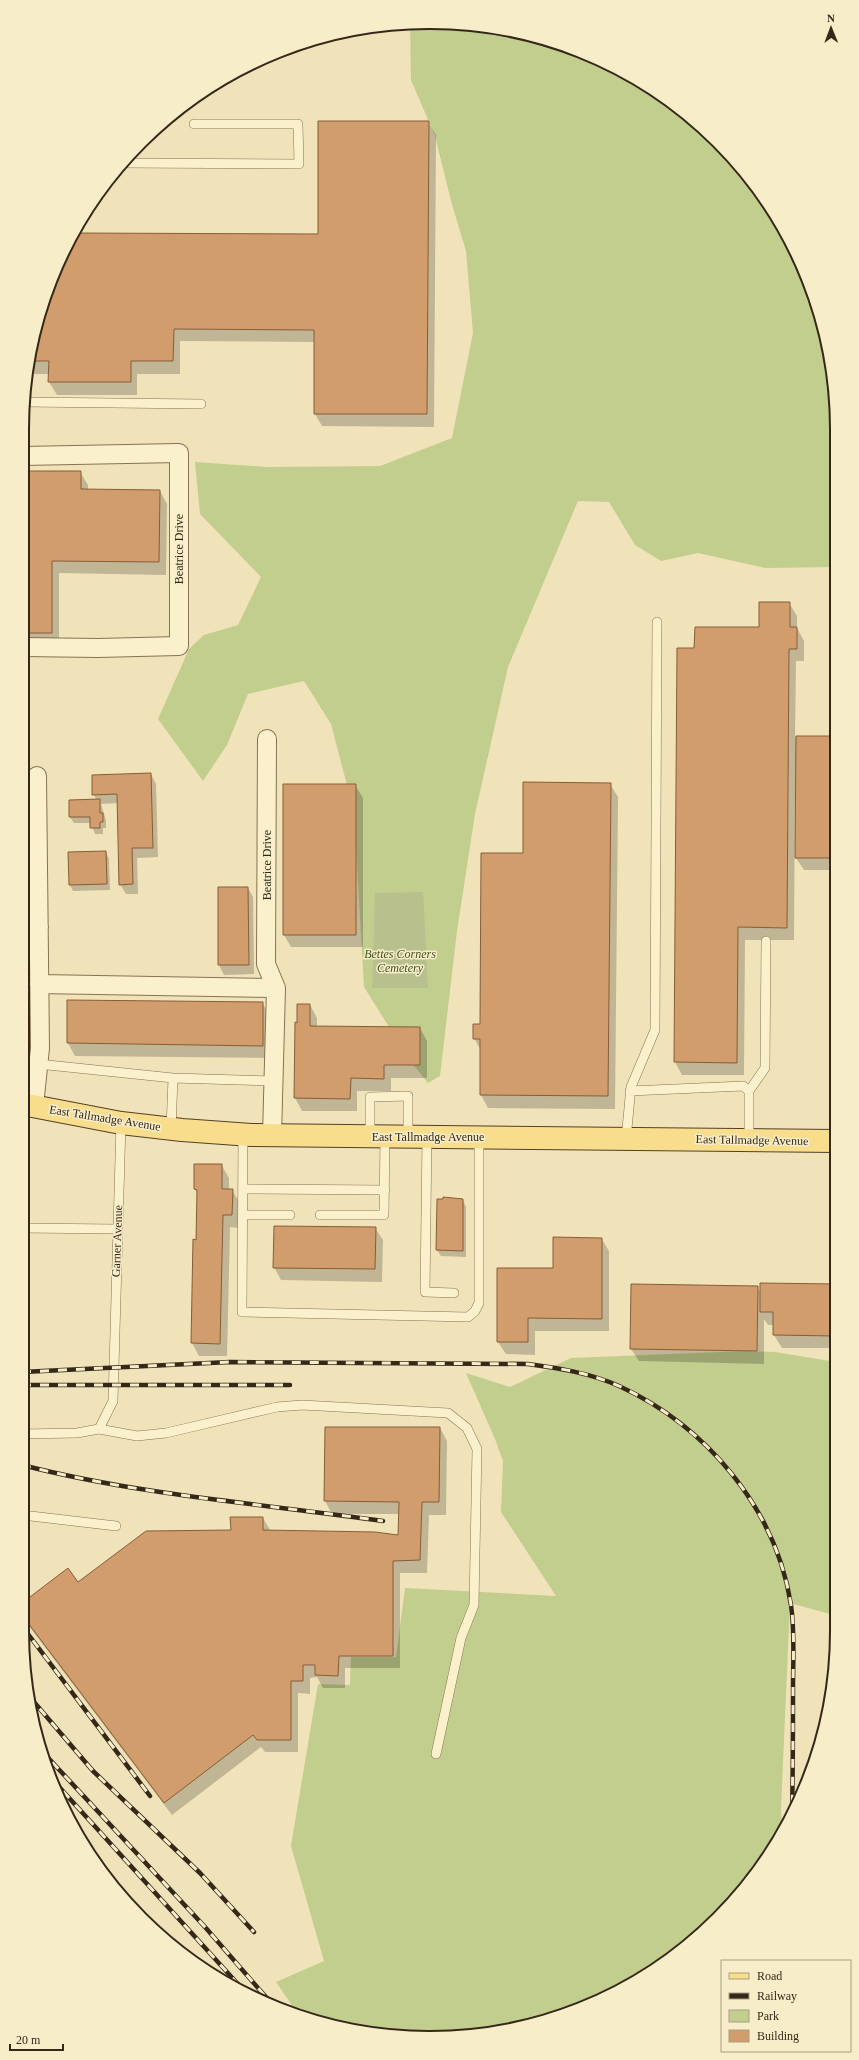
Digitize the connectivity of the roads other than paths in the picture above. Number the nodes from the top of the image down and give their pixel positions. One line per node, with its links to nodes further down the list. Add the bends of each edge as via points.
1 (194, 124): 2 (lane, via 298,124 299,164)
2 (130, 163)
3 (30, 402): 4 (lane)
4 (201, 404)
5 (29, 456): 7 (street, Beatrice Drive, via 179,453 179,646)
6 (657, 622): 17 (lane, via 655,1030)
7 (29, 647)
8 (267, 739): 13 (street, Beatrice Drive, via 266,964)
9 (37, 776): 10 (street)
10 (30, 927): 12 (street)
11 (766, 942): 18 (lane, via 765,1068)
12 (39, 984): 13 (street); 14 (street)
13 (276, 988): 16 (street, Beatrice Drive)
14 (38, 1064): 15 (lane); 19 (street)
15 (173, 1078): 16 (lane); 22 (lane)
16 (273, 1081): 24 (street, Beatrice Drive)
17 (630, 1091): 18 (lane, via 743,1086); 28 (lane)
18 (749, 1091): 29 (lane)
19 (29, 1101)
20 (29, 1105): 21 (main road, East Tallmadge Avenue)
21 (121, 1123): 22 (main road, East Tallmadge Avenue); 37 (lane, Garner Avenue)
22 (171, 1129): 23 (main road, East Tallmadge Avenue)
23 (243, 1135): 24 (main road, East Tallmadge Avenue); 31 (lane)
24 (272, 1136): 25 (main road, East Tallmadge Avenue)
25 (377, 1136): 26 (main road, East Tallmadge Avenue); 26 (lane, via 370,1097 408,1096); 32 (lane)
26 (417, 1136): 27 (main road, East Tallmadge Avenue); 38 (lane, via 425,1292)
27 (479, 1137): 28 (main road, East Tallmadge Avenue); 33 (lane, via 479,1303 475,1311 468,1316 242,1312)
28 (626, 1139): 29 (main road, East Tallmadge Avenue)
29 (748, 1140): 30 (main road, East Tallmadge Avenue)
30 (830, 1141)
31 (243, 1189): 32 (lane); 33 (lane)
32 (385, 1190): 35 (lane, via 384,1215)
33 (243, 1215): 34 (lane)
34 (290, 1215)
35 (320, 1215)
36 (29, 1228): 37 (lane)
37 (117, 1229): 39 (lane, Garner Avenue, via 113,1402)
38 (454, 1293)
39 (99, 1429): 40 (lane, via 77,1433); 43 (lane, via 137,1436 166,1433 277,1407 302,1405 448,1413 467,1428 477,1449 474,1605 461,1638)
40 (29, 1434)
41 (29, 1516): 42 (lane)
42 (116, 1526)
43 (436, 1754)

